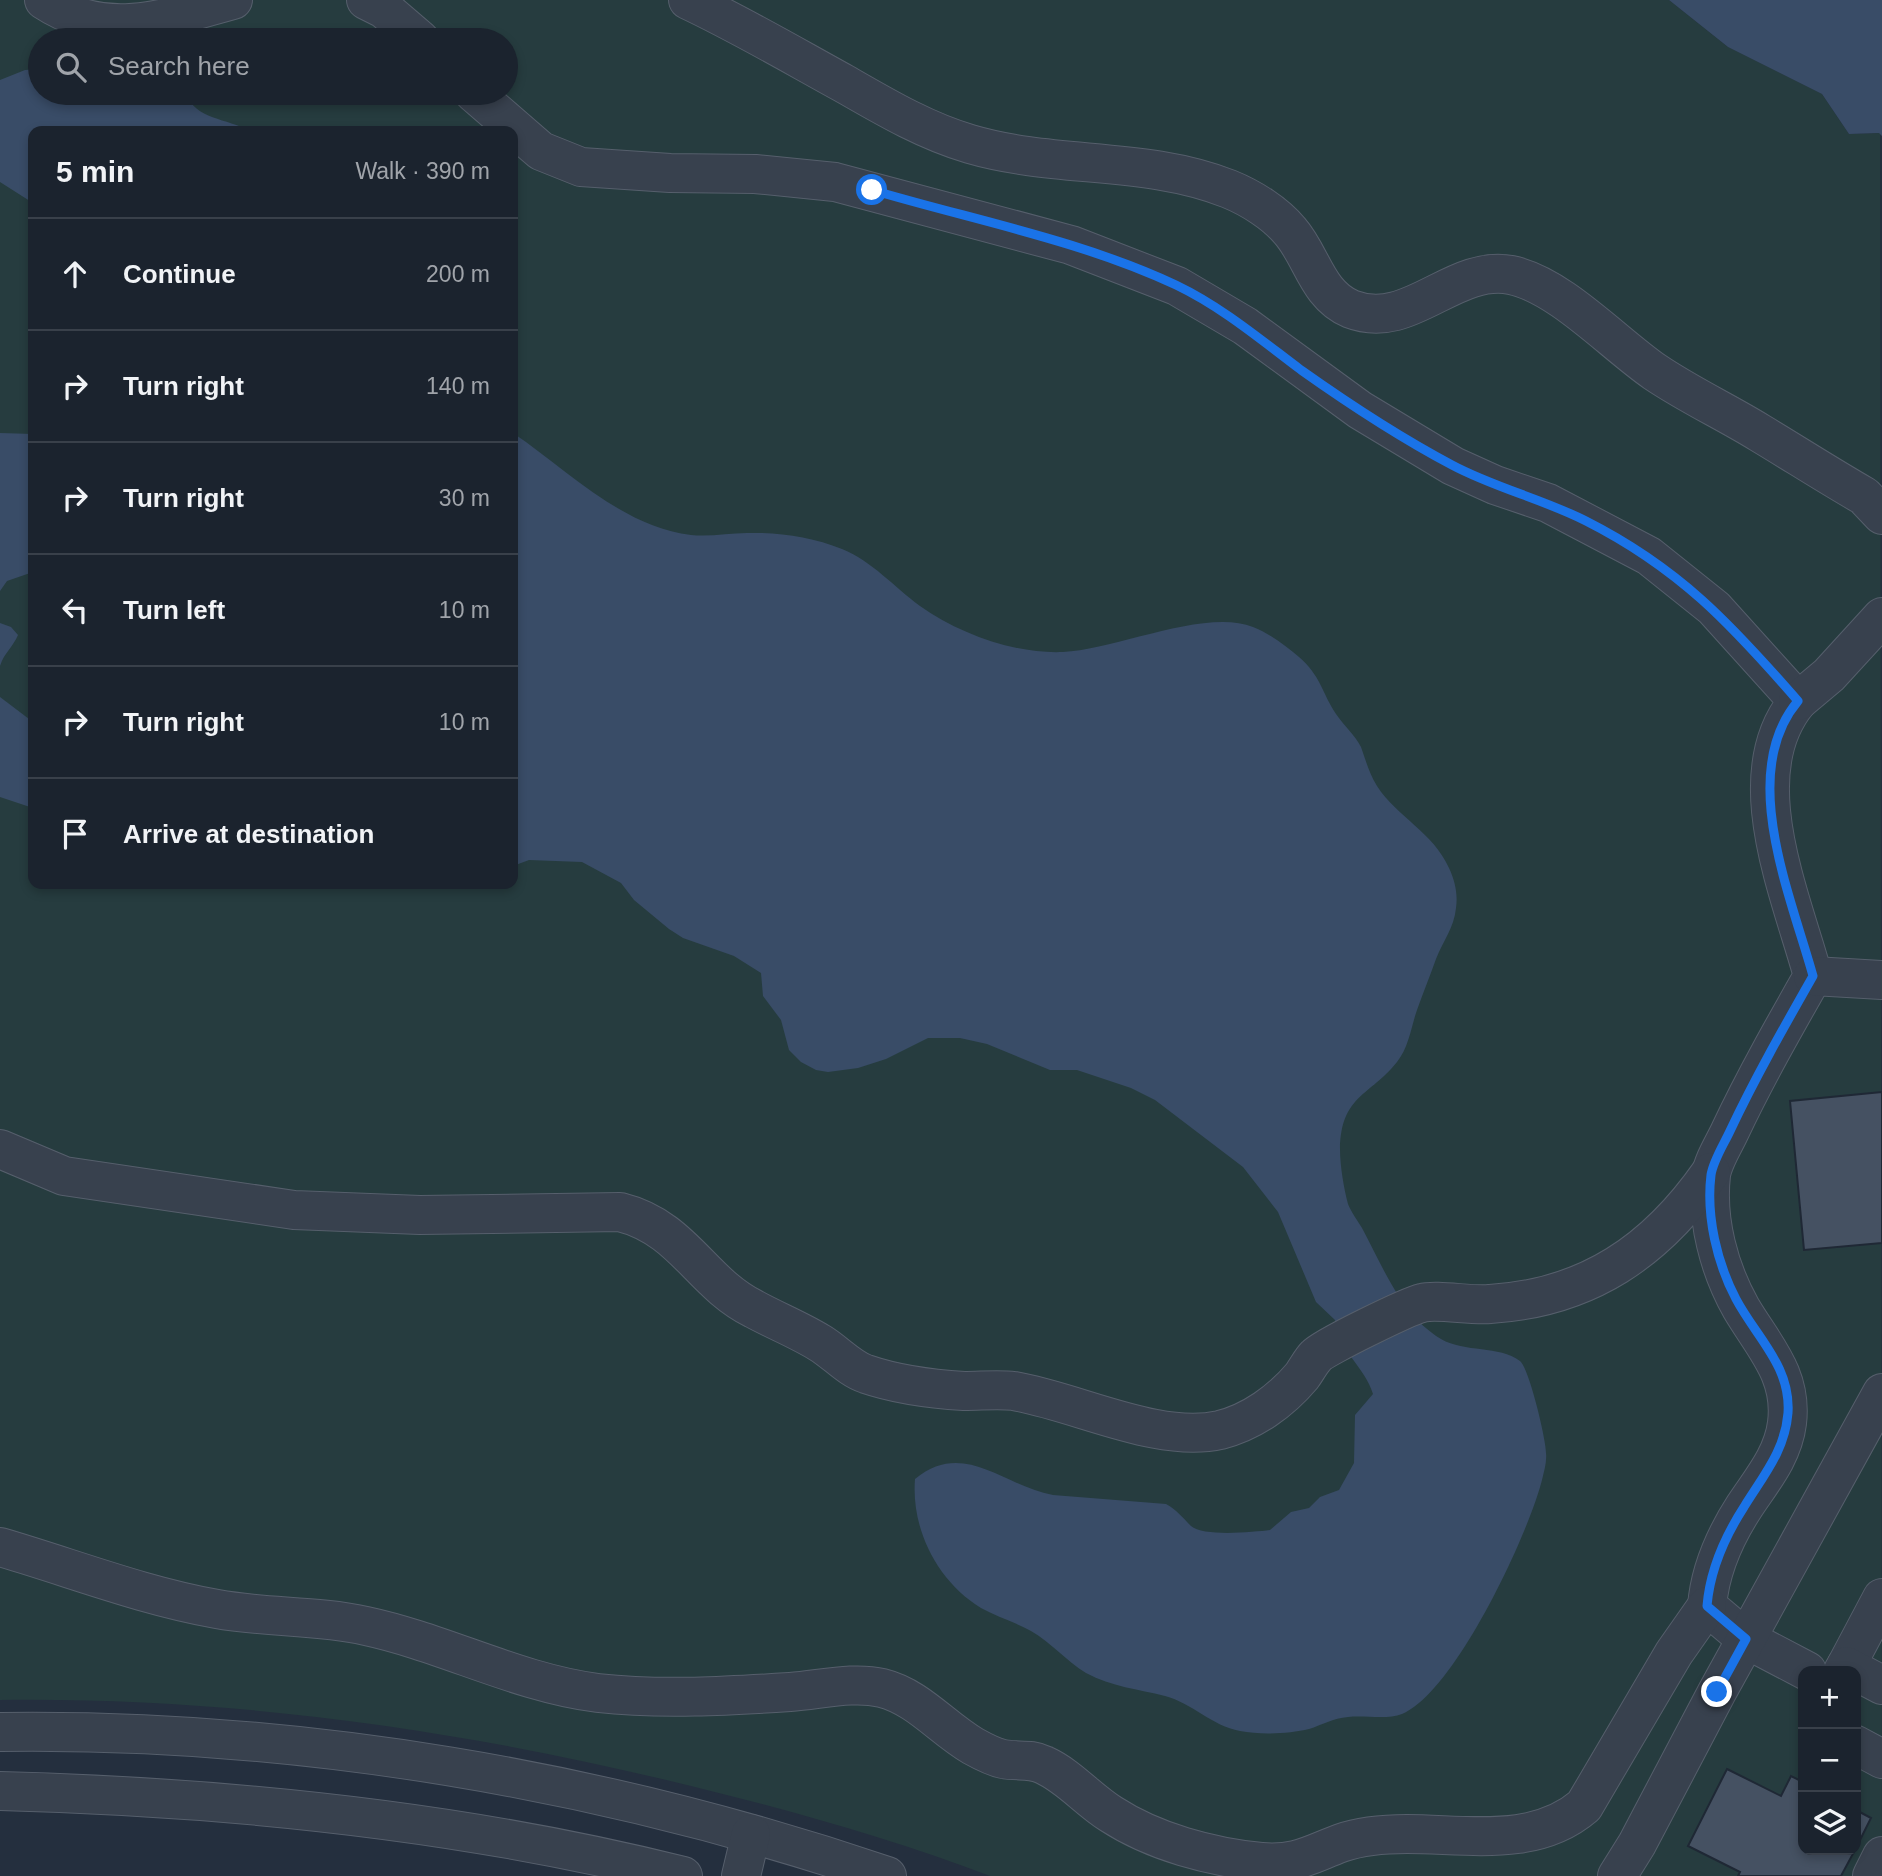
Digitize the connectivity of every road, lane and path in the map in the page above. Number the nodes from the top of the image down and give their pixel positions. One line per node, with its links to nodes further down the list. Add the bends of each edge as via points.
1 (44, 0): 2 (street, via 82,20 120,25)
2 (233, 0)
3 (366, 0): 5 (street)
4 (688, 0): 9 (street, via 884,107 970,144 1159,169 1230,190 1289,230 1326,290 1352,309 1388,313 1483,274 1531,280 1552,291 1658,374 1864,496)
5 (406, 28)
6 (488, 105): 7 (street)
7 (512, 126)
8 (518, 131): 11 (street, via 541,151 581,167 835,182 1071,245 1177,286 1245,326 1360,410 1453,466 1548,503 1649,556 1714,608)
9 (1882, 514)
10 (1882, 617): 11 (street, via 1829,675)
11 (1798, 701): 12 (street, via 1774,743 1770,795 1775,837)
12 (1813, 976): 13 (street); 15 (street, via 1749,1090)
13 (1882, 980)
14 (0, 1149): 15 (street, via 64,1176 293,1210 421,1215 620,1212 637,1216 667,1232 697,1265 751,1308 803,1332 862,1373 928,1388 1010,1391 1057,1399 1170,1433 1221,1430 1244,1422 1282,1396 1318,1353 1423,1302 1457,1305 1527,1299 1603,1275 1655,1239)
15 (1711, 1172): 20 (street, via 1714,1235 1722,1265 1735,1297 1781,1370 1788,1407 1775,1460 1715,1562)
16 (1882, 1393): 21 (street)
17 (1882, 1434): 21 (street)
18 (0, 1547): 20 (street, via 150,1594 266,1617 362,1625 543,1683 600,1693 743,1695 859,1685 882,1688 916,1704 980,1750 1048,1767 1138,1829 1218,1855 1265,1862 1310,1858 1338,1844 1371,1837 1497,1836 1560,1824 1584,1806)
19 (1882, 1598): 23 (street)
20 (1707, 1606): 21 (street)
21 (1755, 1644): 22 (street); 35 (street); 36 (street)
22 (1798, 1666)
23 (1846, 1666)
24 (1861, 1676): 25 (street)
25 (1882, 1685)
26 (0, 1732): 30 (street, via 173,1738 355,1754 537,1782)
27 (1861, 1748): 28 (street)
28 (1882, 1759)
29 (0, 1791): 32 (street, via 186,1799 332,1812 464,1831)
30 (751, 1834): 33 (street); 34 (street)
31 (1882, 1856): 37 (street)
32 (683, 1876)
33 (741, 1876)
34 (887, 1876)
35 (1617, 1876)
36 (1648, 1876)
37 (1872, 1876)

